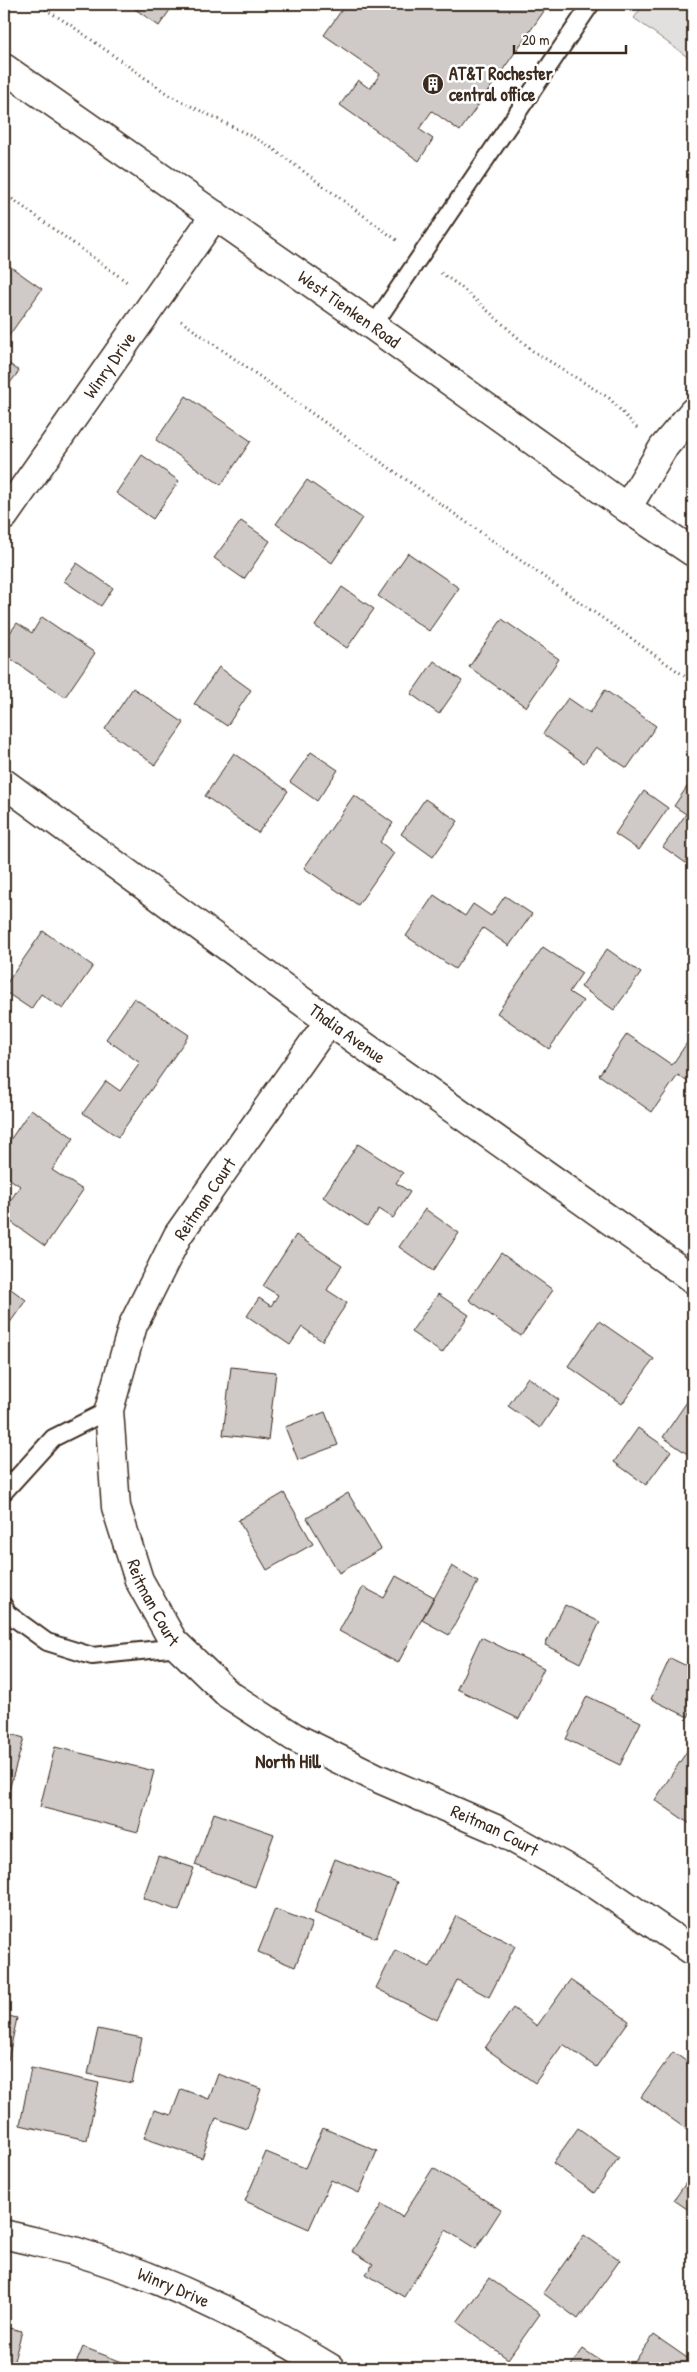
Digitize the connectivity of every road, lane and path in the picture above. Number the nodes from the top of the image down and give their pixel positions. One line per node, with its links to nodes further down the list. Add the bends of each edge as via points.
1 (37, 4): 6 (path, via 169,95 265,143)
2 (591, 4): 6 (lane)
3 (4, 68): 5 (street, West Tienken Road)
4 (4, 193): 7 (path)
5 (215, 215): 7 (street, Winry Drive); 8 (street, West Tienken Road)
6 (420, 257): 8 (lane); 10 (path, via 460,287 532,351 609,398 634,426)
7 (154, 302): 12 (street, Winry Drive); 14 (path)
8 (373, 326): 11 (street, West Tienken Road)
9 (693, 412): 10 (street)
10 (663, 448): 11 (street)
11 (627, 508): 13 (street, West Tienken Road)
12 (4, 516)
13 (693, 552)
14 (693, 682)
15 (4, 783): 16 (street, Thalia Avenue)
16 (329, 1021): 17 (street, Thalia Avenue); 18 (street, Reitman Court, via 178,1235 133,1325)
17 (693, 1279)
18 (108, 1410): 19 (lane, via 54,1438); 21 (street, Reitman Court, via 116,1507 139,1580)
19 (4, 1492)
20 (4, 1606): 21 (lane, via 7,1613 47,1642 92,1656)
21 (179, 1647): 22 (street, Reitman Court, via 228,1694 294,1737 374,1777 498,1830 596,1884)
22 (693, 1950)
23 (4, 2234): 24 (street, Winry Drive, via 74,2252 159,2281 231,2313)
24 (330, 2368)

